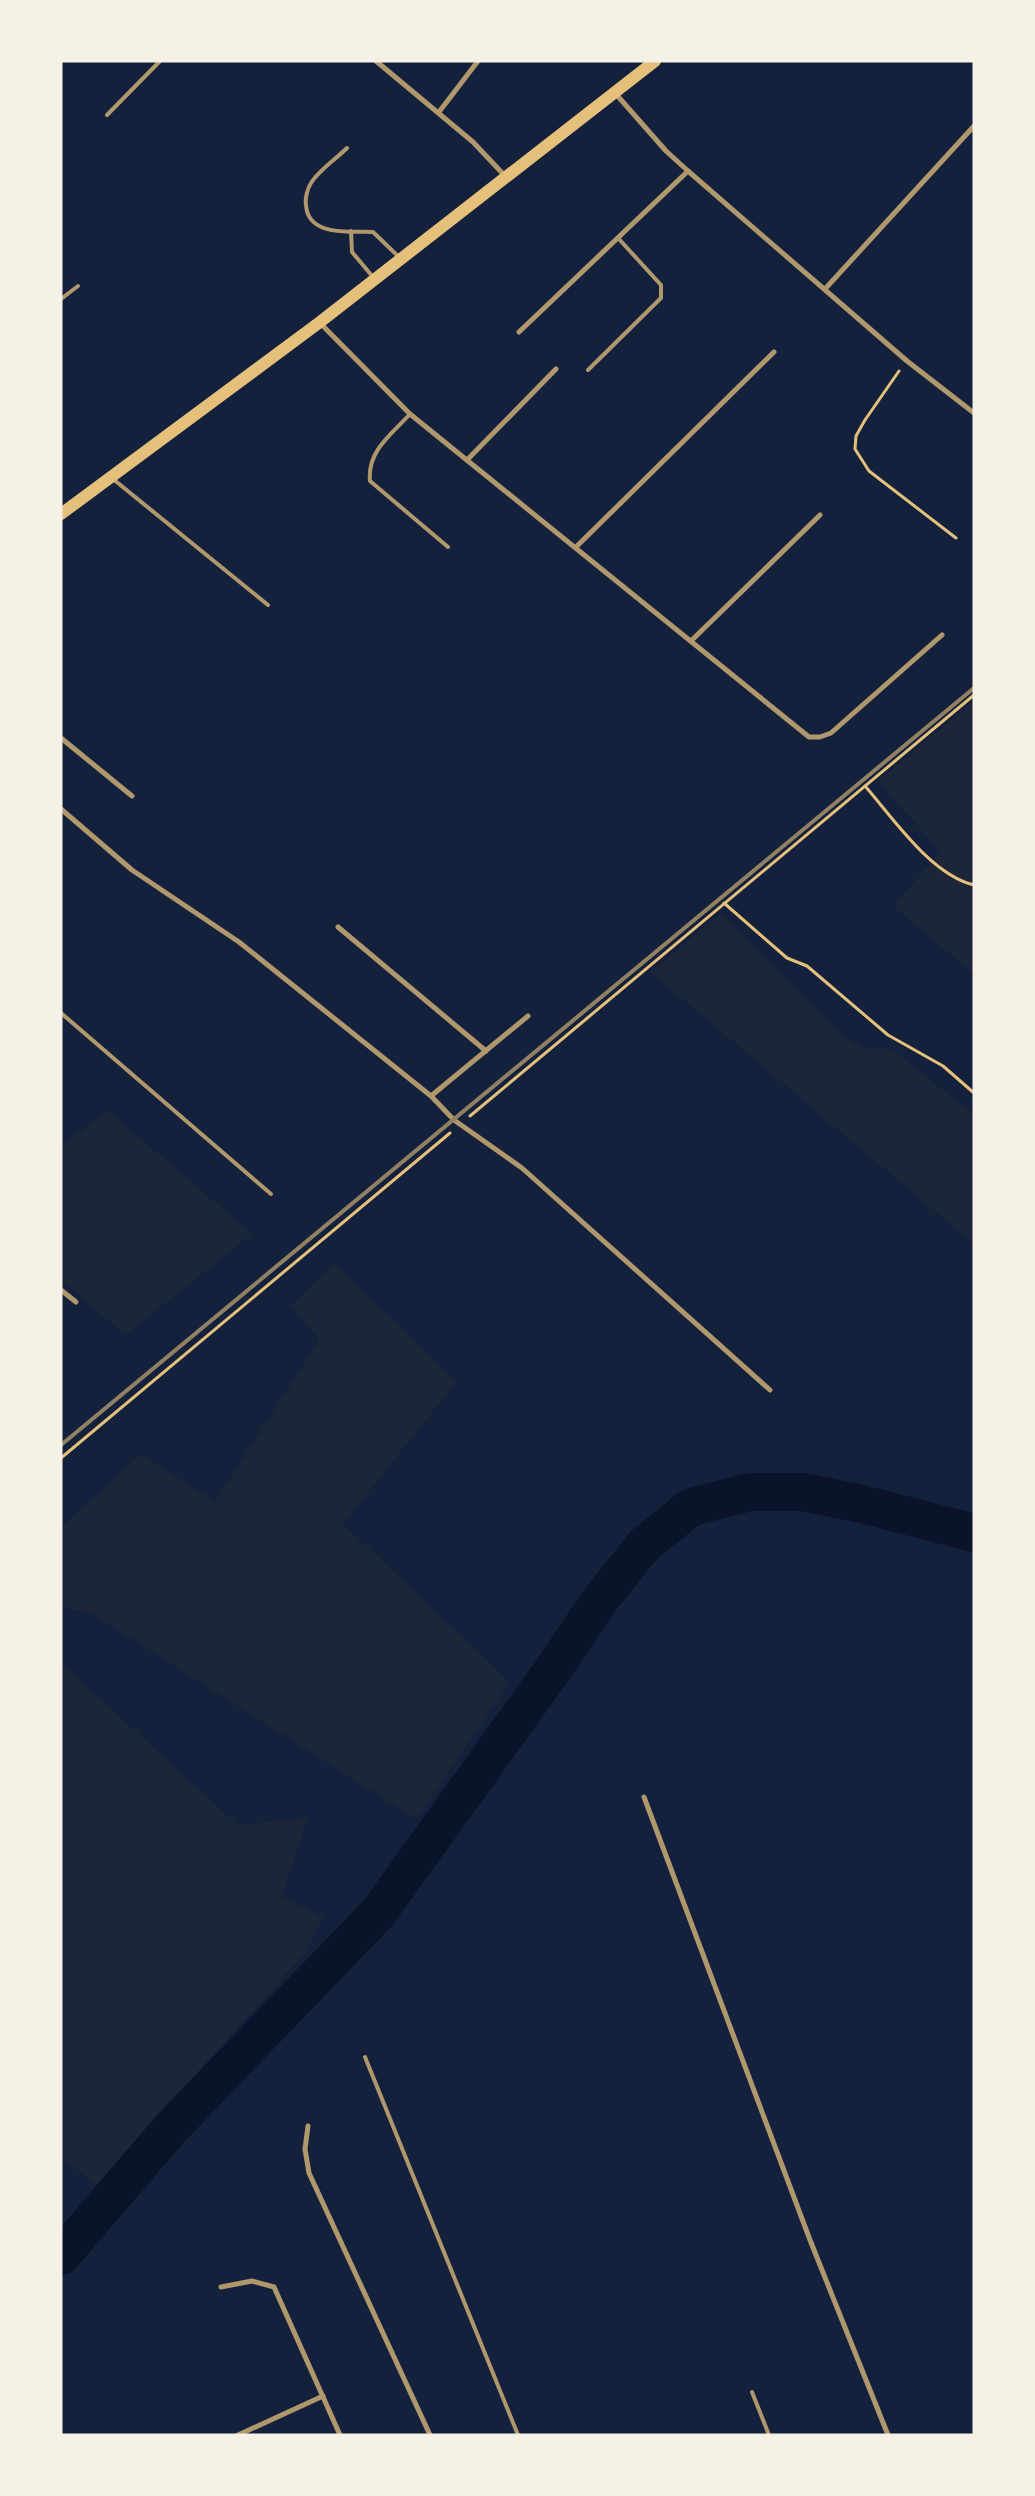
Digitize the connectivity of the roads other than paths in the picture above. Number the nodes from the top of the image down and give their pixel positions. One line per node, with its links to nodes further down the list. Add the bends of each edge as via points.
1 (160, 61): 7 (lane)
2 (376, 61): 6 (street)
3 (478, 61): 6 (street)
4 (655, 61): 5 (main road)
5 (615, 93): 10 (street); 11 (main road)
6 (438, 112): 11 (street, via 474,142)
7 (107, 115)
8 (974, 126): 17 (street)
9 (347, 148): 12 (lane, via 311,183 305,200 306,215 316,225 328,230)
10 (688, 171): 13 (street); 17 (street)
11 (507, 178): 14 (main road)
12 (351, 231): 14 (lane, via 373,232); 15 (lane, via 352,252)
13 (618, 238): 20 (street); 23 (lane, via 661,285 661,298)
14 (401, 259): 15 (main road)
15 (375, 279): 19 (main road)
16 (78, 286): 18 (lane)
17 (825, 289): 24 (street)
18 (61, 299)
19 (320, 322): 25 (street); 27 (main road)
20 (519, 332)
21 (774, 352): 31 (street)
22 (556, 369): 26 (street)
23 (588, 370)
24 (974, 413)
25 (410, 414): 26 (street); 30 (lane, via 376,451 368,467 370,481)
26 (467, 460): 31 (street)
27 (111, 478): 28 (main road); 32 (lane)
28 (61, 514)
29 (820, 515): 34 (street)
30 (448, 547)
31 (576, 547): 34 (street)
32 (268, 605)
33 (942, 635): 34 (street, via 831,733 820,737 810,737)
34 (691, 641)
35 (61, 738): 36 (street)
36 (132, 796)
37 (61, 809): 42 (street, via 132,870 239,942)
38 (338, 927): 41 (street)
39 (61, 1013): 43 (lane)
40 (528, 1016): 41 (street)
41 (486, 1051): 42 (street)
42 (431, 1096): 46 (street, via 461,1124 522,1168)
43 (271, 1194)
44 (61, 1290): 45 (street)
45 (76, 1302)
46 (770, 1390)
47 (644, 1797): 58 (street, via 810,2240)
48 (365, 2057): 56 (lane)
49 (308, 2126): 55 (street, via 309,2174)
50 (221, 2287): 52 (street, via 252,2281 274,2287)
51 (752, 2392): 57 (lane)
52 (322, 2396): 53 (street); 54 (street)
53 (238, 2435)
54 (340, 2435)
55 (430, 2435)
56 (518, 2435)
57 (769, 2435)
58 (888, 2435)

